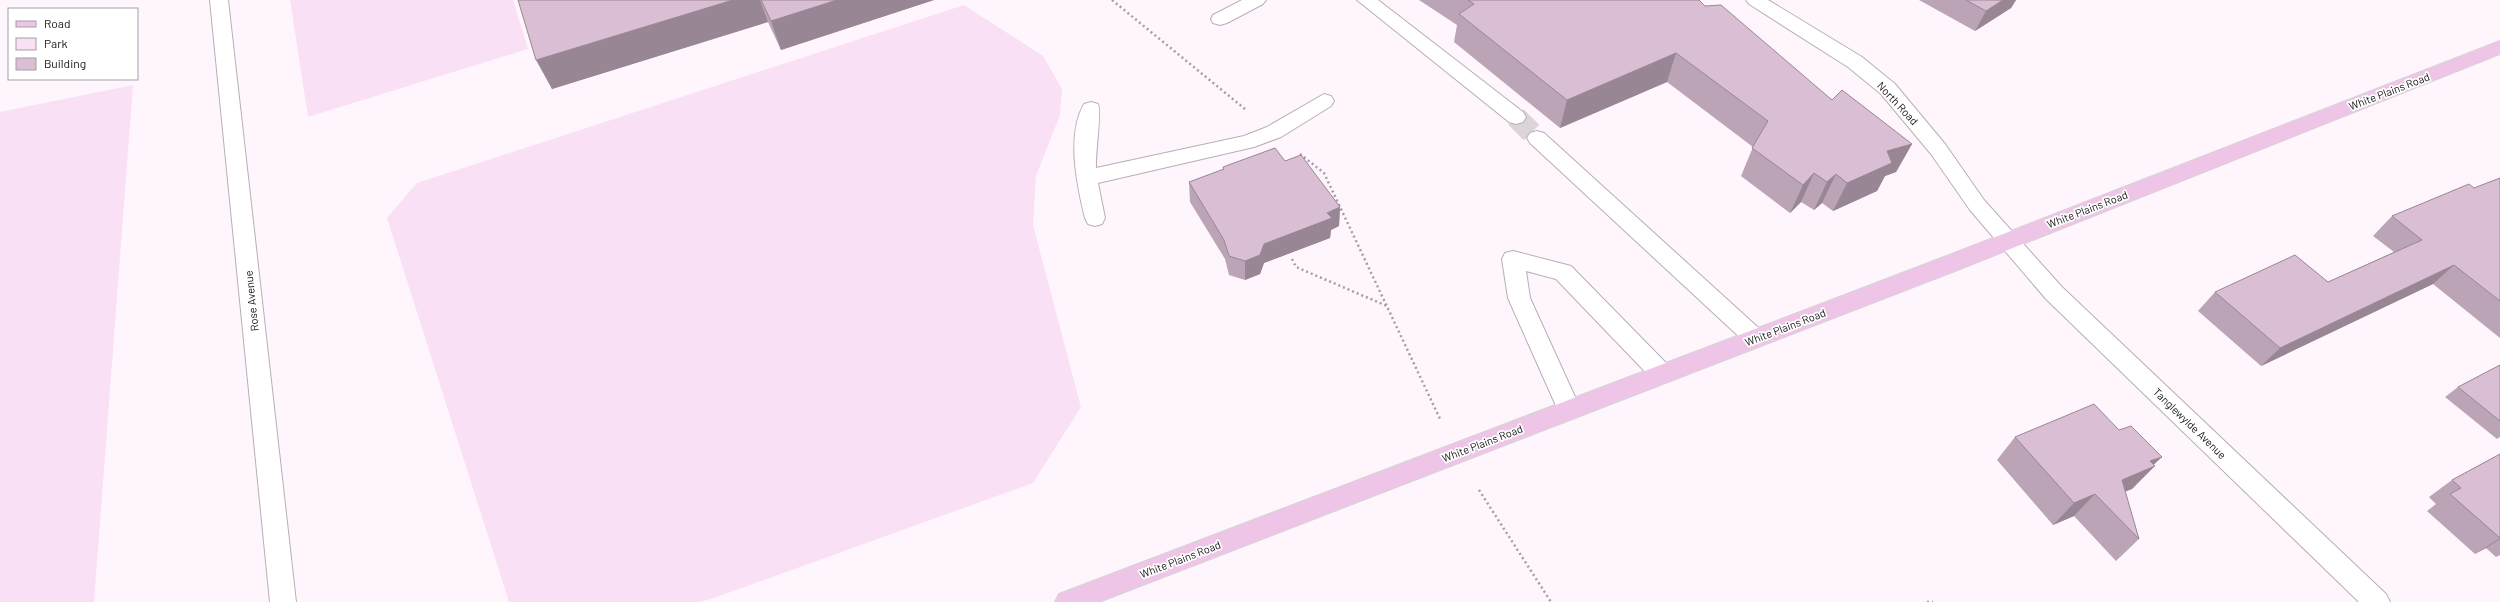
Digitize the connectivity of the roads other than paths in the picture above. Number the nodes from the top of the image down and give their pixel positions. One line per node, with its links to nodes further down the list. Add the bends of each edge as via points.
1 (219, 0): 17 (street, Rose Avenue)
2 (1257, 0): 5 (street)
3 (1366, 0): 9 (street)
4 (1755, 0): 13 (street, North Road, via 1855,62 1888,89 1938,149 1978,205)
5 (1220, 19)
6 (2500, 48): 13 (main road, White Plains Road)
7 (1324, 101): 11 (street, via 1274,132 1247,142)
8 (1091, 109): 11 (street, via 1085,134)
9 (1516, 117)
10 (1537, 138): 14 (street)
11 (1085, 178): 12 (street)
12 (1095, 218)
13 (2009, 240): 14 (main road, White Plains Road); 19 (street, Tanglewylde Avenue, via 2054,293)
14 (1755, 338): 15 (main road, White Plains Road)
15 (1662, 374): 16 (main road, White Plains Road); 16 (street, via 1563,272 1513,259 1519,298)
16 (1569, 410): 18 (main road, White Plains Road)
17 (283, 602)
18 (1068, 602)
19 (2377, 602)

